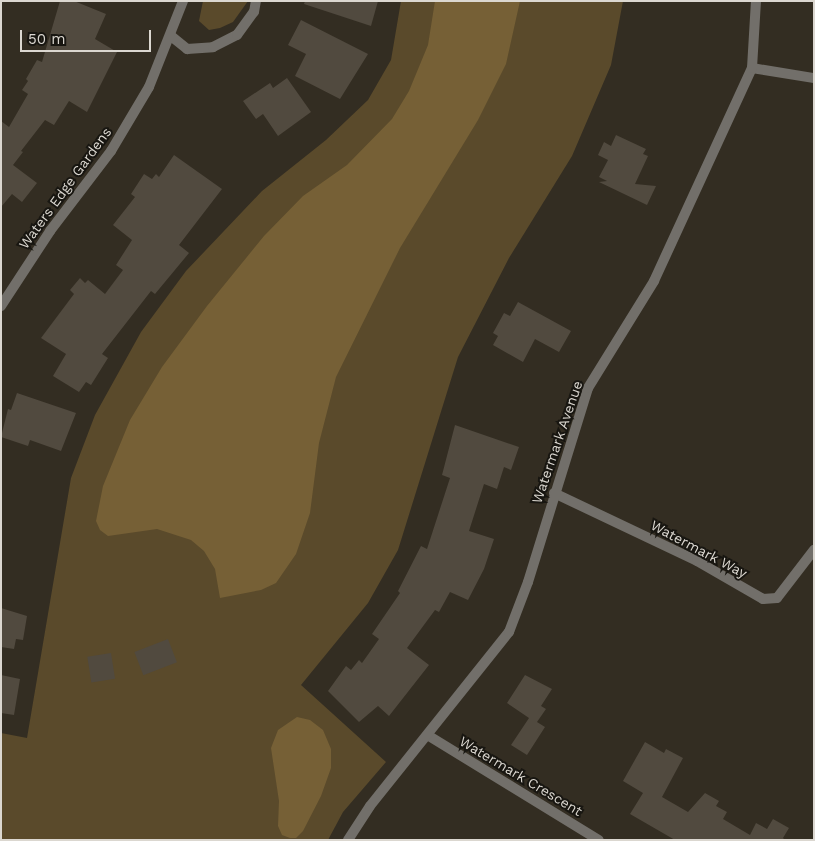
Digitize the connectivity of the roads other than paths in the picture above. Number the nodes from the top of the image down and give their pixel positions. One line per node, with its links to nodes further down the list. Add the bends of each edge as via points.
1 (256, 1): 4 (street, via 254,12 237,35 213,47 186,49)
2 (756, 1): 5 (street, Watermark Avenue)
3 (182, 2): 4 (street, Waters Edge Gardens)
4 (171, 36): 7 (street, Waters Edge Gardens, via 149,87 111,151 50,231)
5 (752, 68): 6 (street); 8 (street, Watermark Avenue, via 654,281 588,388)
6 (814, 78)
7 (1, 306)
8 (554, 493): 9 (street, Watermark Way, via 697,561 763,598 777,598); 10 (street, Watermark Avenue, via 528,582 509,632)
9 (814, 550)
10 (429, 736): 11 (street, Watermark Avenue, via 370,806); 12 (street, Watermark Crescent)
11 (348, 840)
12 (599, 840)

